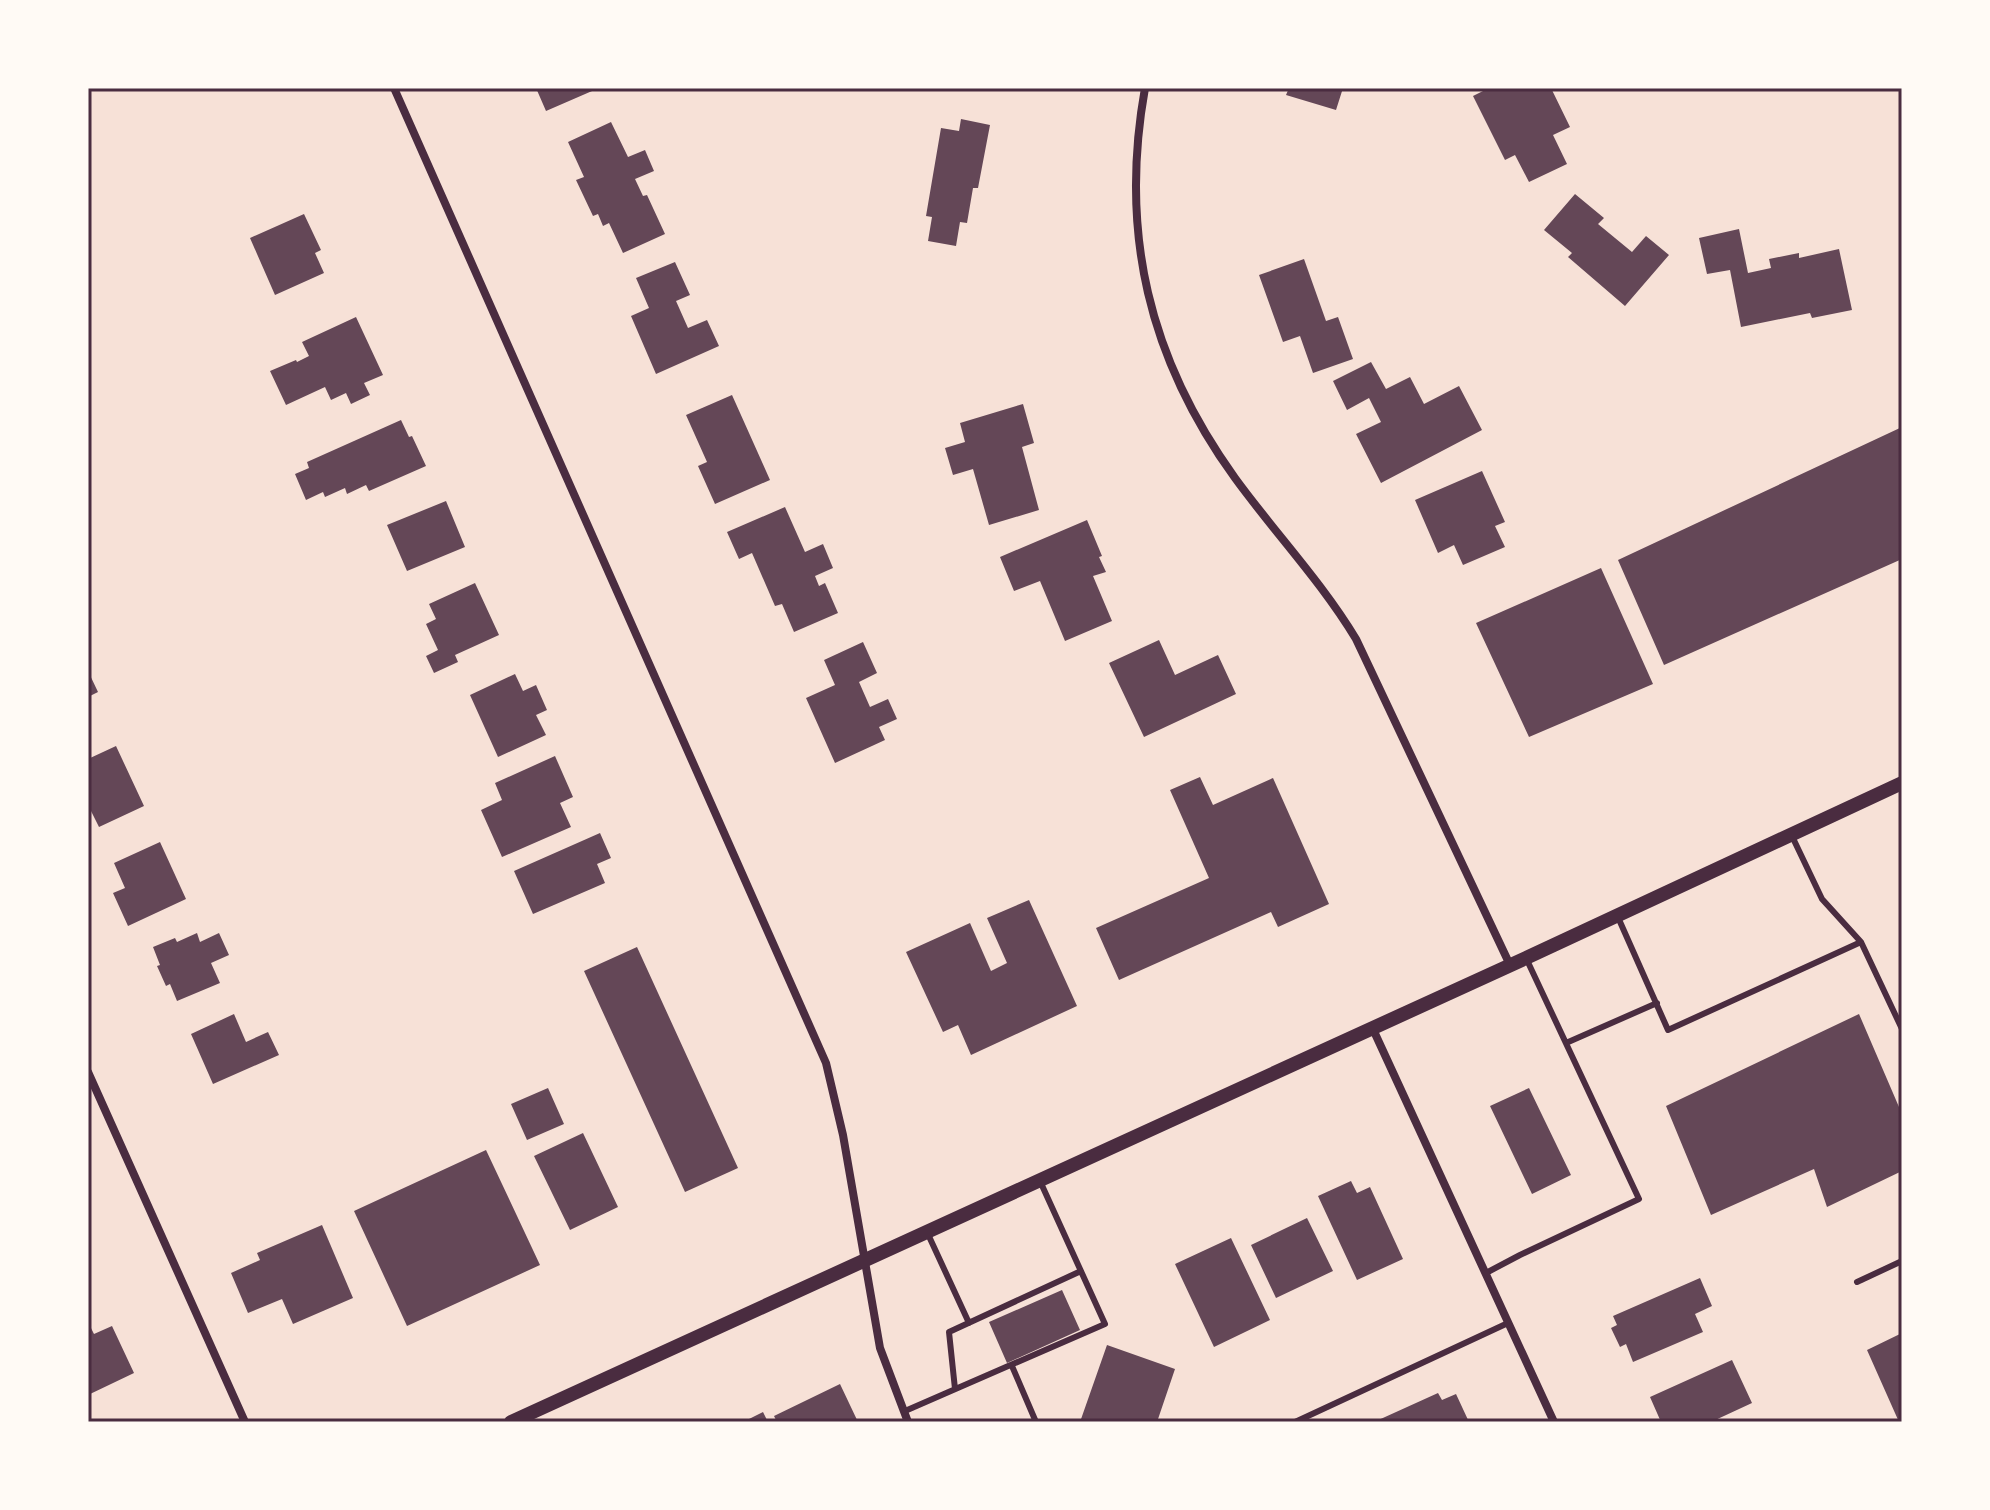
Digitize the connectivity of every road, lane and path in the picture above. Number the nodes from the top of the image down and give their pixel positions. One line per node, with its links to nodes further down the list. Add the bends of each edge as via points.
1 (394, 88): 16 (street, via 826,1063)
2 (1145, 88): 8 (street, via 1135,210 1145,283 1166,355 1217,452 1356,639)
3 (1902, 783): 4 (street)
4 (1791, 834): 5 (street); 6 (lane, via 1822,899)
5 (1617, 915): 7 (street); 9 (lane)
6 (1861, 942): 9 (lane, via 1668,1030); 11 (lane)
7 (1526, 958): 8 (street); 12 (lane)
8 (1510, 965): 10 (street)
9 (1657, 1003): 12 (lane)
10 (1372, 1027): 14 (street); 19 (street)
11 (1902, 1029)
12 (1566, 1043): 19 (lane, via 1639,1199)
13 (88, 1072): 26 (street)
14 (1040, 1181): 15 (street); 18 (lane)
15 (927, 1232): 16 (street); 21 (lane)
16 (864, 1261): 25 (street, via 880,1348); 27 (street)
17 (1902, 1261): 20 (lane)
18 (1081, 1271): 21 (lane); 23 (lane, via 1105,1324)
19 (1486, 1273): 22 (street)
20 (1857, 1282)
21 (969, 1323): 24 (lane, via 949,1332)
22 (1508, 1323): 30 (lane); 31 (street)
23 (1012, 1366): 24 (lane); 29 (lane)
24 (955, 1389): 25 (lane)
25 (905, 1411): 28 (street)
26 (245, 1422)
27 (511, 1422)
28 (908, 1422)
29 (1036, 1422)
30 (1295, 1422)
31 (1554, 1422)

